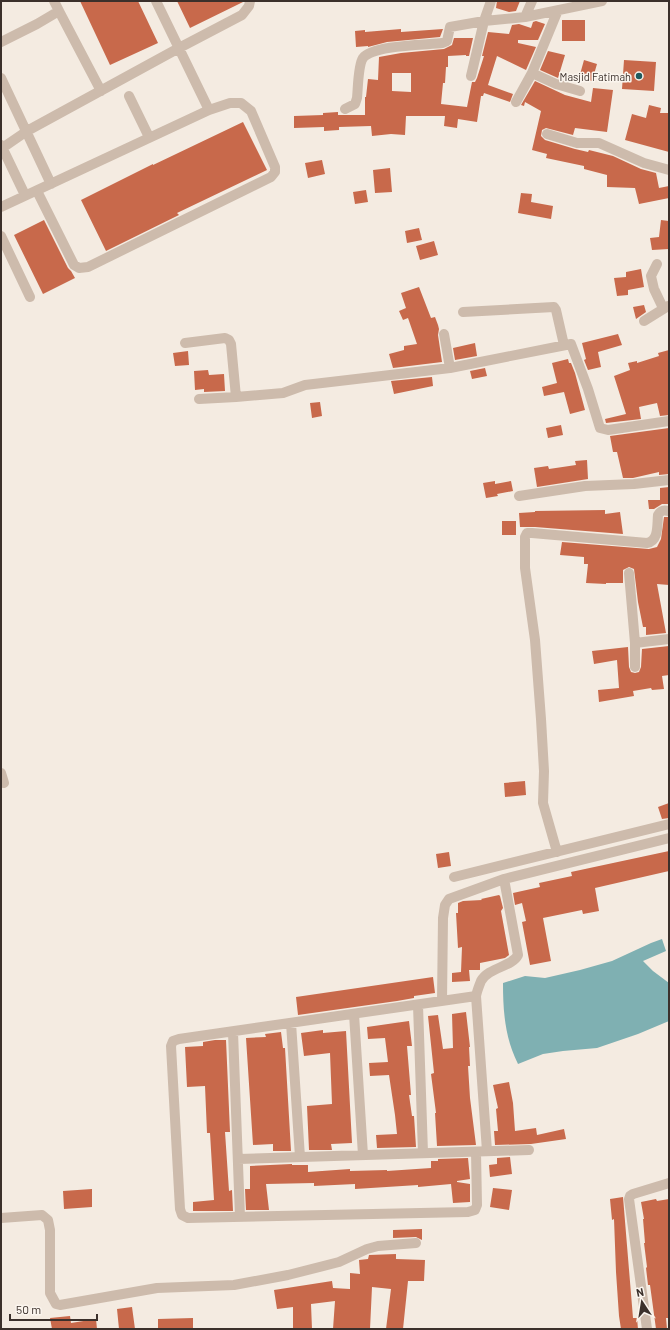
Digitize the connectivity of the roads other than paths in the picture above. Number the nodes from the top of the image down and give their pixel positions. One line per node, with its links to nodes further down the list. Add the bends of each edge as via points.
1 (54, 1): 8 (street)
2 (156, 1): 12 (street)
3 (250, 1): 12 (street, via 242,15)
4 (491, 1): 10 (street)
5 (532, 1): 9 (street)
6 (602, 1): 7 (street)
7 (558, 10): 9 (street); 13 (street)
8 (59, 11): 11 (street); 16 (street)
9 (525, 17): 10 (street)
10 (484, 21): 14 (street); 20 (street, via 450,27 447,41 442,43 388,47 369,54 361,63 355,104)
11 (1, 42)
12 (179, 48): 16 (street); 21 (street)
13 (532, 73): 17 (street); 19 (street)
14 (471, 76)
15 (1, 78): 22 (street)
16 (101, 90): 22 (street)
17 (580, 91)
18 (129, 96): 24 (street)
19 (516, 102)
20 (345, 109)
21 (209, 110): 24 (street); 28 (street, via 230,103 241,103 250,111 275,167 272,177 88,267 79,268 74,265)
22 (27, 131): 25 (street); 27 (street)
23 (547, 134): 26 (street, via 577,143 599,143 644,163)
24 (149, 137): 27 (street)
25 (1, 147): 29 (street)
26 (669, 170)
27 (51, 184): 28 (street)
28 (37, 191): 29 (street)
29 (25, 195): 30 (street)
30 (1, 207)
31 (1, 236): 33 (street)
32 (657, 264): 34 (street, via 651,276 654,289)
33 (30, 297)
34 (666, 307): 36 (street)
35 (463, 312): 39 (street, via 554,307)
36 (644, 321)
37 (444, 334): 40 (street)
38 (185, 343): 41 (street, via 225,338 229,340)
39 (564, 345): 40 (street); 43 (street, via 571,344 600,428 608,430)
40 (450, 368): 41 (street, via 305,385 283,393)
41 (236, 397): 42 (street)
42 (199, 398)
43 (669, 421)
44 (669, 480): 45 (street, via 585,486)
45 (519, 496)
46 (669, 511): 55 (street, via 660,512 655,540 647,543 532,533 527,533 525,537 525,568 535,640 540,711 544,771 543,803)
47 (629, 573): 49 (street)
48 (669, 639): 49 (street)
49 (635, 643): 50 (street)
50 (635, 667)
51 (1, 773): 52 (street)
52 (4, 783)
53 (669, 824): 55 (street)
54 (669, 838): 57 (street)
55 (557, 852): 56 (street)
56 (454, 877)
57 (504, 880): 58 (street, via 518,955 514,960 490,972 482,980); 59 (street, via 449,899 445,905)
58 (476, 996): 59 (street); 65 (street)
59 (442, 1001): 60 (street)
60 (418, 1005): 61 (street); 67 (street)
61 (354, 1014): 62 (street); 68 (street)
62 (291, 1023): 63 (street); 69 (street)
63 (233, 1032): 70 (street); 72 (street, via 179,1039 173,1041 171,1046 182,1215 188,1218)
64 (529, 1150): 65 (street)
65 (487, 1151): 66 (street)
66 (476, 1152): 67 (street); 72 (street, via 477,1205 475,1210 468,1212)
67 (423, 1153): 68 (street)
68 (363, 1155): 69 (street)
69 (300, 1157): 70 (street)
70 (238, 1159): 72 (street)
71 (669, 1183): 75 (street, via 633,1194 629,1199)
72 (240, 1217)
73 (1, 1218): 74 (street, via 42,1215 48,1220 50,1293 60,1306 157,1288 234,1285 339,1262 378,1246)
74 (416, 1243)
75 (647, 1329)

